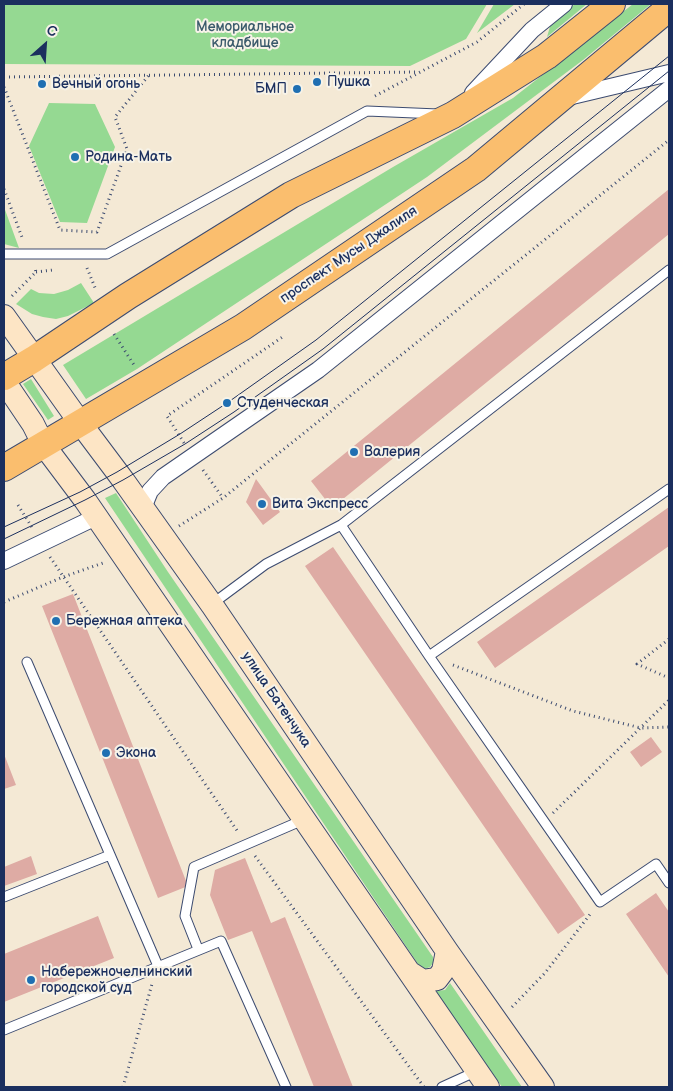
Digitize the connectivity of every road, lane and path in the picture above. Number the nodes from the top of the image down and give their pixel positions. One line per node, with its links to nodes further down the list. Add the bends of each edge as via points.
1 (564, 4): 11 (street, via 532,30)
2 (612, 4): 11 (main road, via 548,56)
3 (669, 8): 10 (main road, проспект Мусы Джалиля)
4 (419, 72): 6 (path)
5 (669, 73): 10 (street)
6 (149, 75): 7 (path); 8 (path, via 115,117 127,149 97,232 60,230)
7 (4, 77)
8 (4, 87)
9 (669, 89): 32 (street, via 318,370 163,477 150,491)
10 (559, 99): 24 (main road, проспект Мусы Джалиля, via 476,169 259,316)
11 (453, 115): 15 (lane, via 367,111 107,254); 20 (main road, via 291,195 128,296)
12 (669, 140): 30 (path)
13 (4, 189): 15 (path)
14 (4, 254): 15 (lane)
15 (28, 255): 17 (path, via 36,272)
16 (669, 270): 34 (lane)
17 (8, 306): 20 (main road, улица Батенчука)
18 (114, 334): 21 (path)
19 (284, 336): 26 (path, via 167,416)
20 (34, 359): 22 (main road); 24 (main road, улица Батенчука)
21 (136, 369)
22 (4, 377)
23 (4, 381): 25 (main road)
24 (81, 424): 25 (main road, проспект Мусы Джалиля); 32 (main road, улица Батенчука)
25 (44, 444): 27 (main road, проспект Мусы Джалиля); 33 (main road)
26 (188, 448)
27 (4, 468)
28 (201, 468): 30 (path)
29 (669, 489): 44 (lane)
30 (224, 498): 35 (path)
31 (18, 505): 36 (path)
32 (143, 508): 42 (main road, улица Батенчука)
33 (96, 517): 38 (street); 50 (main road)
34 (341, 525): 42 (lane, via 266,564); 44 (lane)
35 (178, 527)
36 (36, 534)
37 (47, 552): 40 (path)
38 (4, 561)
39 (106, 562): 40 (path)
40 (63, 577): 41 (path)
41 (4, 602)
42 (212, 605): 57 (main road, улица Батенчука)
43 (669, 639): 46 (path, via 637,664)
44 (430, 656): 49 (path, via 573,711); 51 (lane)
45 (27, 662): 52 (lane)
46 (669, 678)
47 (669, 700): 49 (path)
48 (669, 727): 49 (path)
49 (641, 728): 51 (path)
50 (304, 819): 56 (lane, via 194,867 185,916); 59 (main road)
51 (544, 821): 55 (lane)
52 (110, 855): 54 (lane); 58 (lane)
53 (669, 883): 55 (lane, via 656,864)
54 (4, 897)
55 (600, 902): 60 (path, via 545,973)
56 (198, 949): 58 (lane); 66 (lane, via 222,941)
57 (446, 951): 59 (main road, via 444,970 437,979 424,981); 60 (main road, улица Батенчука)
58 (158, 966): 61 (lane); 65 (path)
59 (408, 972): 63 (main road)
60 (498, 1022): 68 (main road, улица Батенчука)
61 (4, 1030)
62 (429, 1078): 64 (path)
63 (483, 1079): 67 (lane)
64 (422, 1084)
65 (123, 1087)
66 (286, 1087)
67 (442, 1087)
68 (543, 1087)

